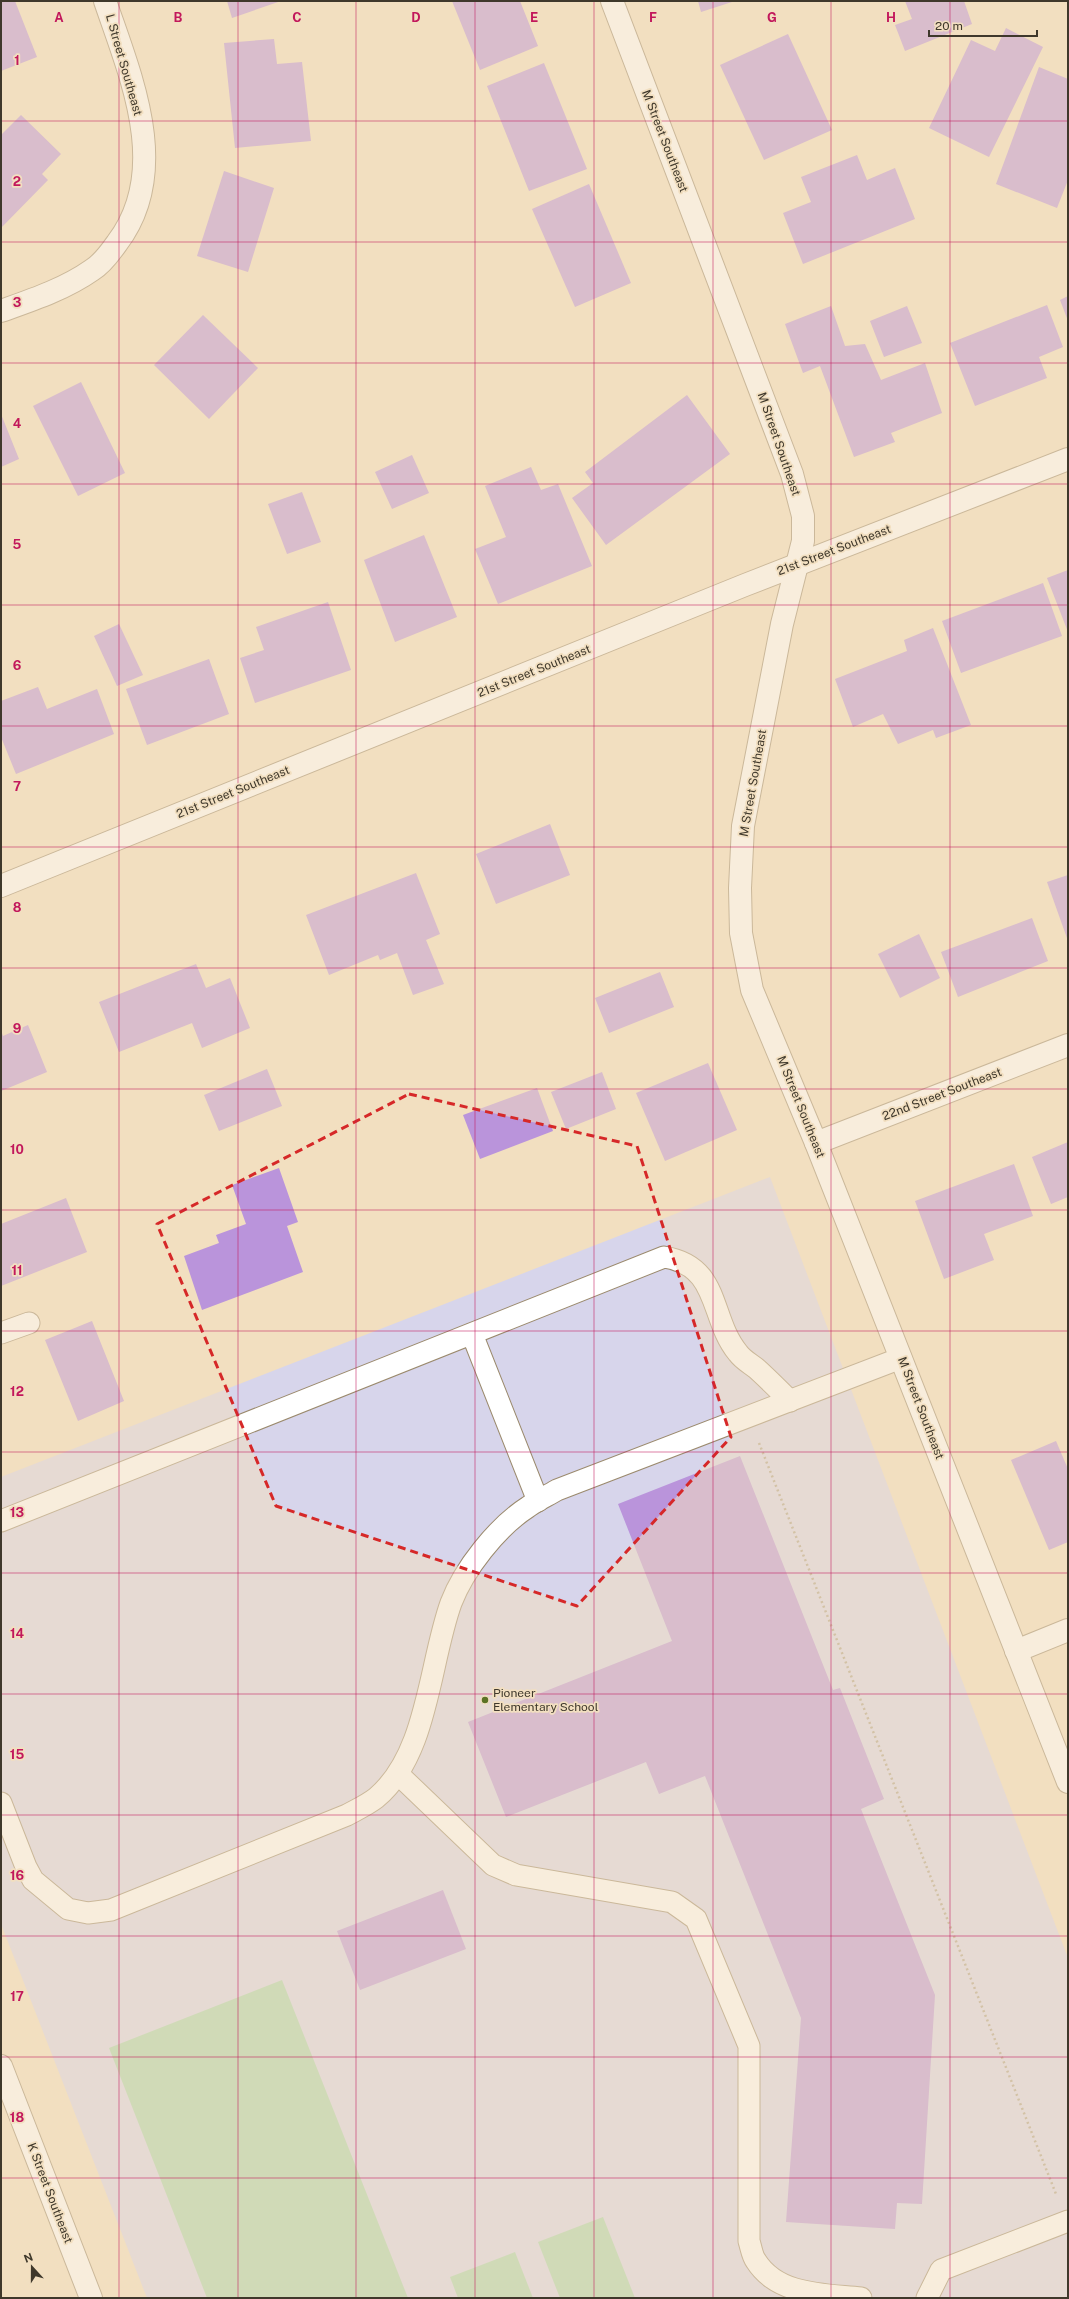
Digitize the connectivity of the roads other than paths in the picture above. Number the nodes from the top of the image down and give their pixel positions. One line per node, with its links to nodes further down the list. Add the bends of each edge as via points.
1 (105, 1): 3 (street, L Street Southeast, via 140,114 146,153 144,181 137,207 128,229 110,253 93,269 63,287)
2 (612, 1): 5 (street, M Street Southeast, via 792,474 803,516 803,540)
3 (1, 311)
4 (1068, 459): 5 (street, 21st Street Southeast)
5 (798, 564): 6 (street, 21st Street Southeast); 8 (street, M Street Southeast, via 782,624 743,826 741,933 752,990)
6 (1, 886)
7 (1068, 1045): 8 (street, 22nd Street Southeast)
8 (816, 1143): 12 (street, M Street Southeast)
9 (29, 1323): 10 (lane)
10 (1, 1333)
11 (472, 1334): 13 (lane, via 664,1257 681,1260 700,1275 706,1284 728,1340 738,1354); 14 (lane); 15 (lane)
12 (901, 1358): 13 (lane); 17 (street, M Street Southeast)
13 (790, 1401): 14 (lane, via 557,1490)
14 (538, 1501): 18 (lane, via 527,1507 498,1533 472,1563 452,1602 436,1651 412,1748)
15 (1, 1521)
16 (1068, 1630): 17 (street)
17 (1016, 1651): 19 (street, M Street Southeast)
18 (398, 1774): 20 (lane, via 376,1798 347,1815 111,1910 88,1913 68,1909 33,1880); 24 (lane, via 493,1865 516,1875 672,1902 696,1919 749,2046 749,2241 755,2261 766,2272 801,2292)
19 (1068, 1782)
20 (1, 1803)
21 (1, 2066): 23 (street, K Street Southeast)
22 (1067, 2221): 25 (lane, via 942,2270)
23 (91, 2298)
24 (861, 2298)
25 (927, 2298)

